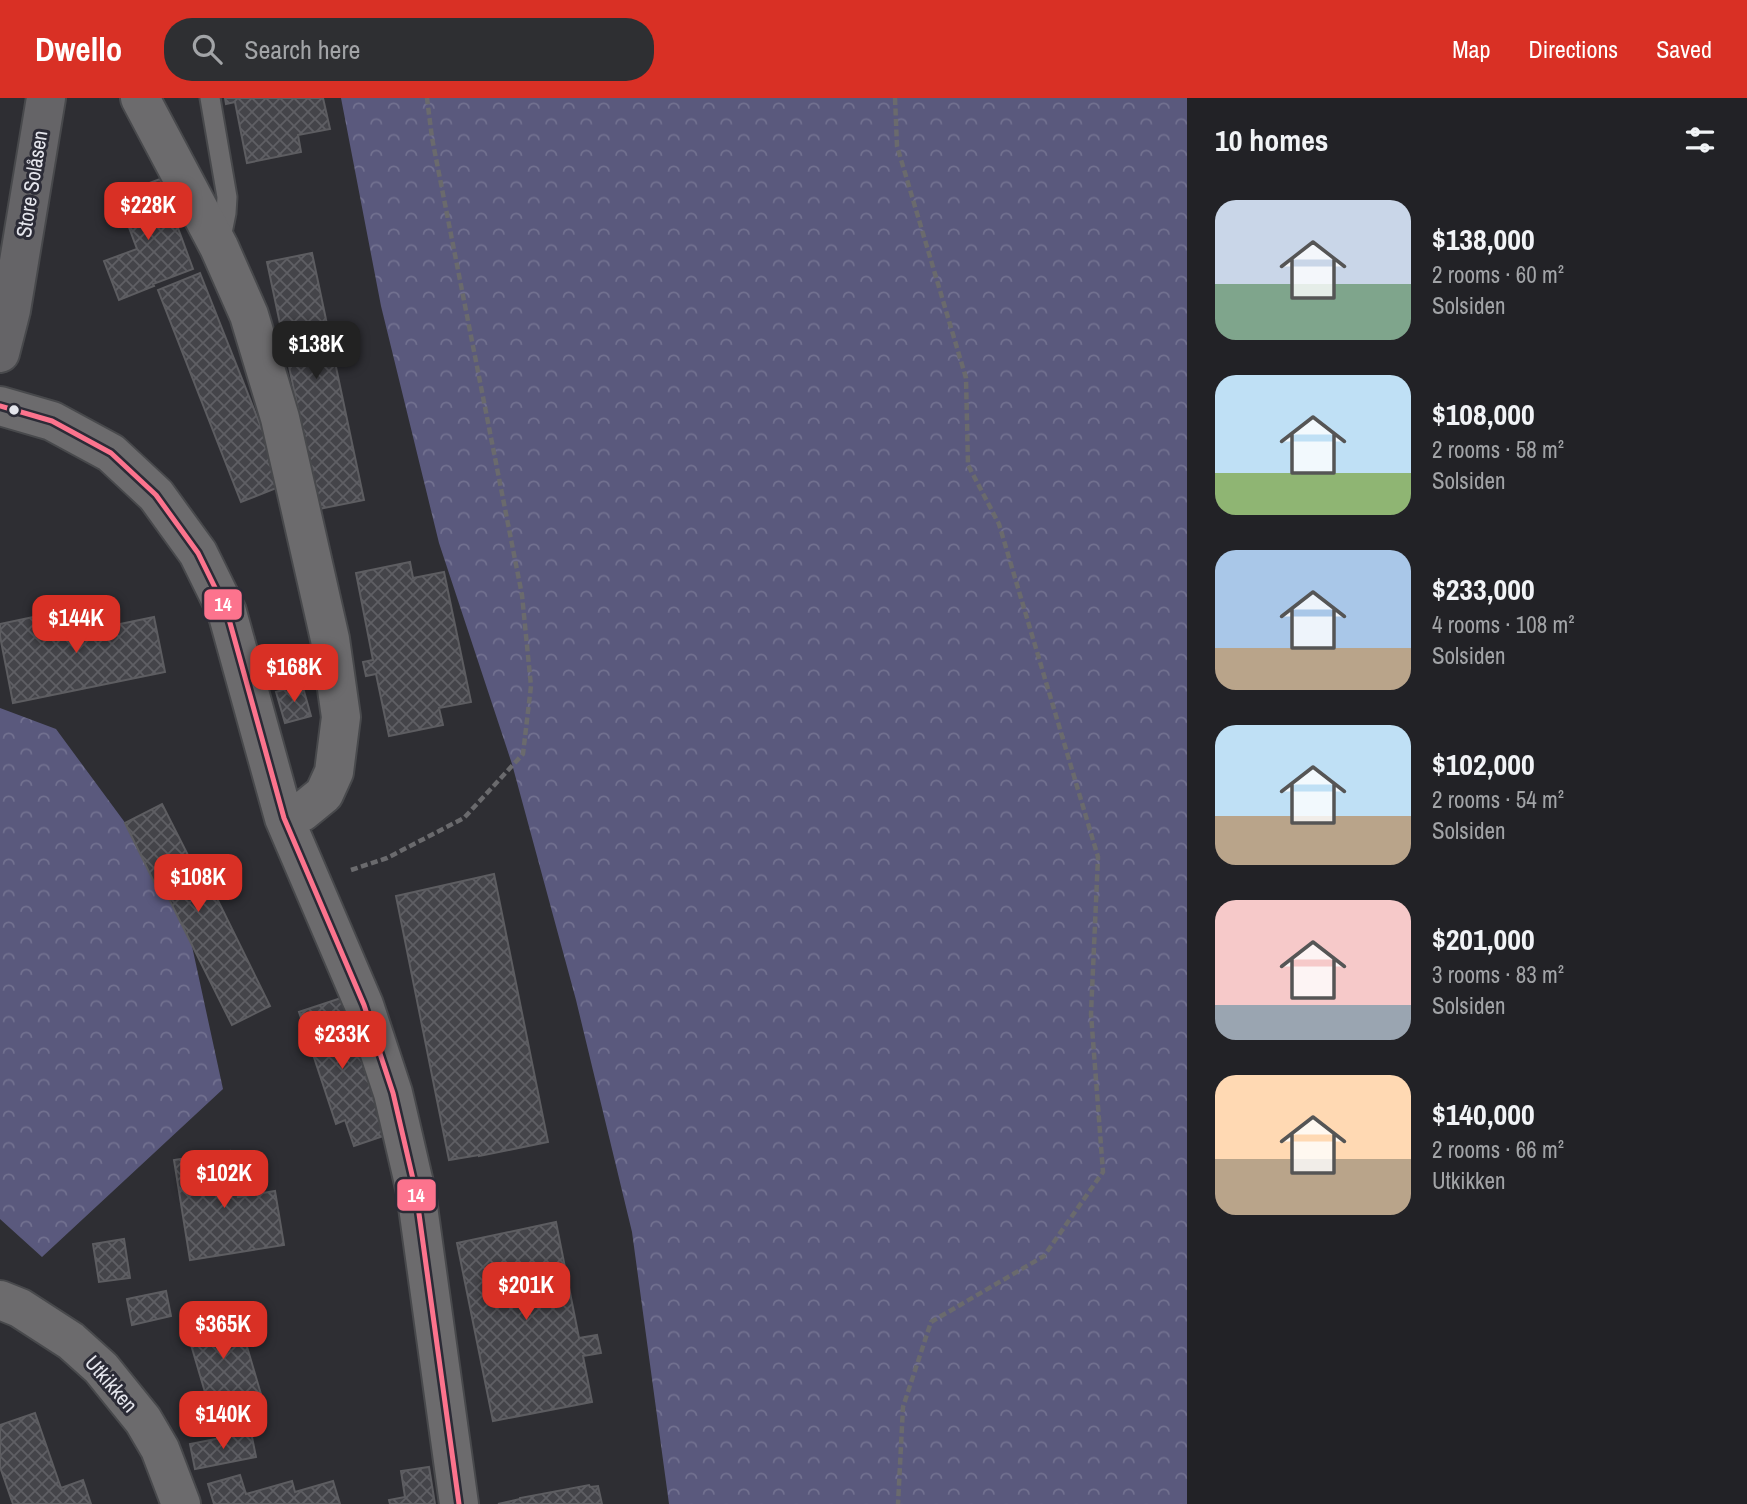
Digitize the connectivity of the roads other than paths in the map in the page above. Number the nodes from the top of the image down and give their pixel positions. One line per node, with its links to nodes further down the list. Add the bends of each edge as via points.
1 (47, 98): 5 (street, Store Solåsen)
2 (140, 98): 4 (street)
3 (210, 98): 4 (lane, via 227,197)
4 (219, 247): 7 (street, via 249,316 280,418 330,639 341,717 334,772 324,794)
5 (0, 353)
6 (0, 406): 7 (street, via 52,421 111,453 156,495 198,553 227,612)
7 (284, 818): 10 (street, via 364,1005 396,1105 416,1192)
8 (0, 1300): 9 (street, Utkikken, via 71,1341 101,1368 143,1420 160,1449)
9 (181, 1504)
10 (459, 1504)

